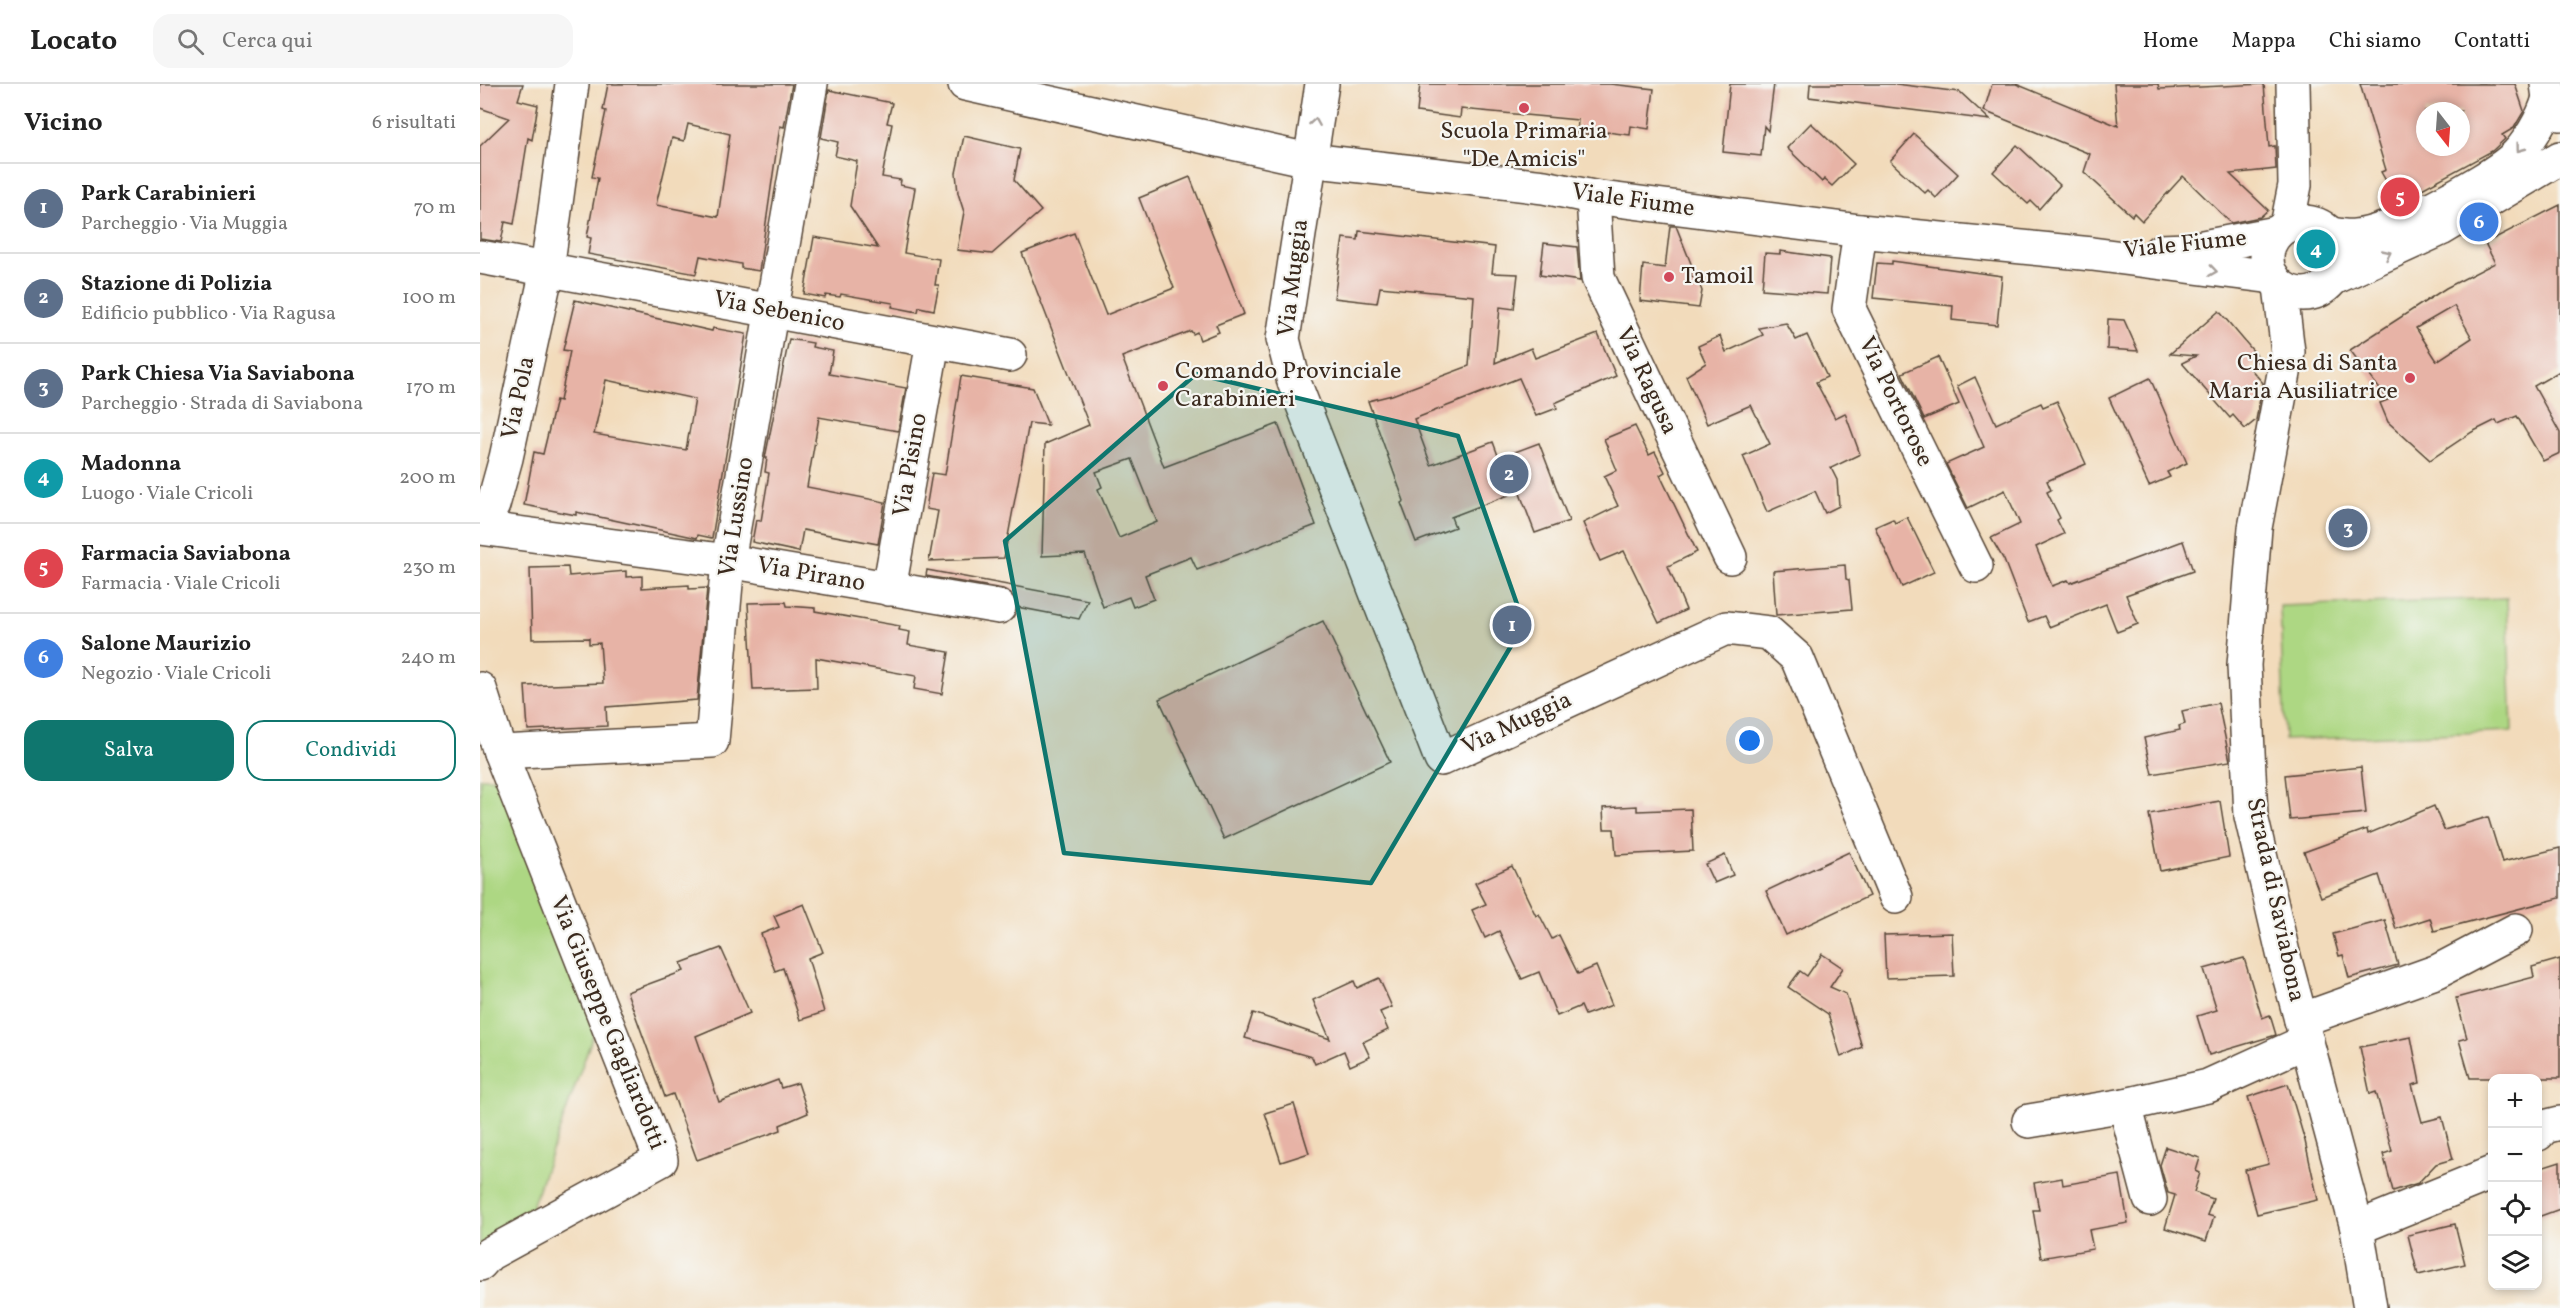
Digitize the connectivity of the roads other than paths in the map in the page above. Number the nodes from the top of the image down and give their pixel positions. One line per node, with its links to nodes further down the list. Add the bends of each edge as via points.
1 (572, 84): 14 (street, Via Pola)
2 (811, 84): 17 (street, Via Lussino)
3 (965, 84): 8 (street, Viale Fiume)
4 (1322, 84): 8 (street, one-way to 4)
5 (2293, 84): 10 (street, via 2295,186)
6 (2552, 99): 10 (street, Viale Fiume, one-way to 10, via 2544,117 2511,159 2429,208 2355,236)
7 (2560, 158): 16 (street, one-way to 7, via 2441,229)
8 (1309, 160): 9 (street, Viale Fiume, via 1544,187); 30 (street, Via Muggia, via 1284,339 1294,382 1441,759 1726,628 1768,633 1797,658)
9 (1593, 197): 11 (street, Viale Fiume); 23 (street, Via Ragusa, via 1598,278)
10 (2301, 229): 12 (street, Viale Fiume, via 2187,250); 15 (street, via 2267,254); 16 (street, via 2340,256)
11 (1860, 231): 12 (street, Viale Fiume); 25 (street, Via Portorose, via 1849,309)
12 (2092, 254): 15 (street, Viale Fiume, one-way to 15)
13 (480, 257): 14 (street)
14 (547, 270): 17 (street, Via Sebenico); 21 (street, Via Pola, via 506,458 493,505)
15 (2276, 282): 16 (street, via 2303,294 2314,293); 19 (street, Strada di Saviabona)
16 (2329, 282): 19 (street, Strada di Saviabona)
17 (773, 310): 18 (street, Via Sebenico); 24 (street, Via Lussino)
18 (933, 342): 20 (street, Via Sebenico); 26 (street, Via Pisino)
19 (2288, 351): 32 (street, Strada di Saviabona, via 2255,528 2244,665 2251,816)
20 (1010, 355)
21 (480, 522)
22 (480, 528): 24 (street, Via Pirano)
23 (1730, 557)
24 (728, 561): 26 (street, Via Pirano); 29 (street, Via Lussino, via 712,741)
25 (1976, 566)
26 (889, 589): 27 (street, Via Pirano)
27 (999, 607)
28 (480, 689): 29 (street, Via Giuseppe Gagliardotti)
29 (500, 752): 40 (street, Via Giuseppe Gagliardotti, via 661,1160 489,1254)
30 (1896, 897)
31 (2516, 930): 32 (street, Strada di Saviabona, via 2438,971)
32 (2304, 1031): 33 (street, Strada di Saviabona, via 2208,1086); 39 (street, Strada di Saviabona)
33 (2125, 1105): 34 (street, Strada di Saviabona); 38 (street)
34 (2029, 1121)
35 (2560, 1123): 36 (street)
36 (2542, 1129)
37 (2488, 1175): 39 (street)
38 (2150, 1198)
39 (2357, 1228): 41 (street, Strada di Saviabona)
40 (480, 1264)
41 (2370, 1308)

